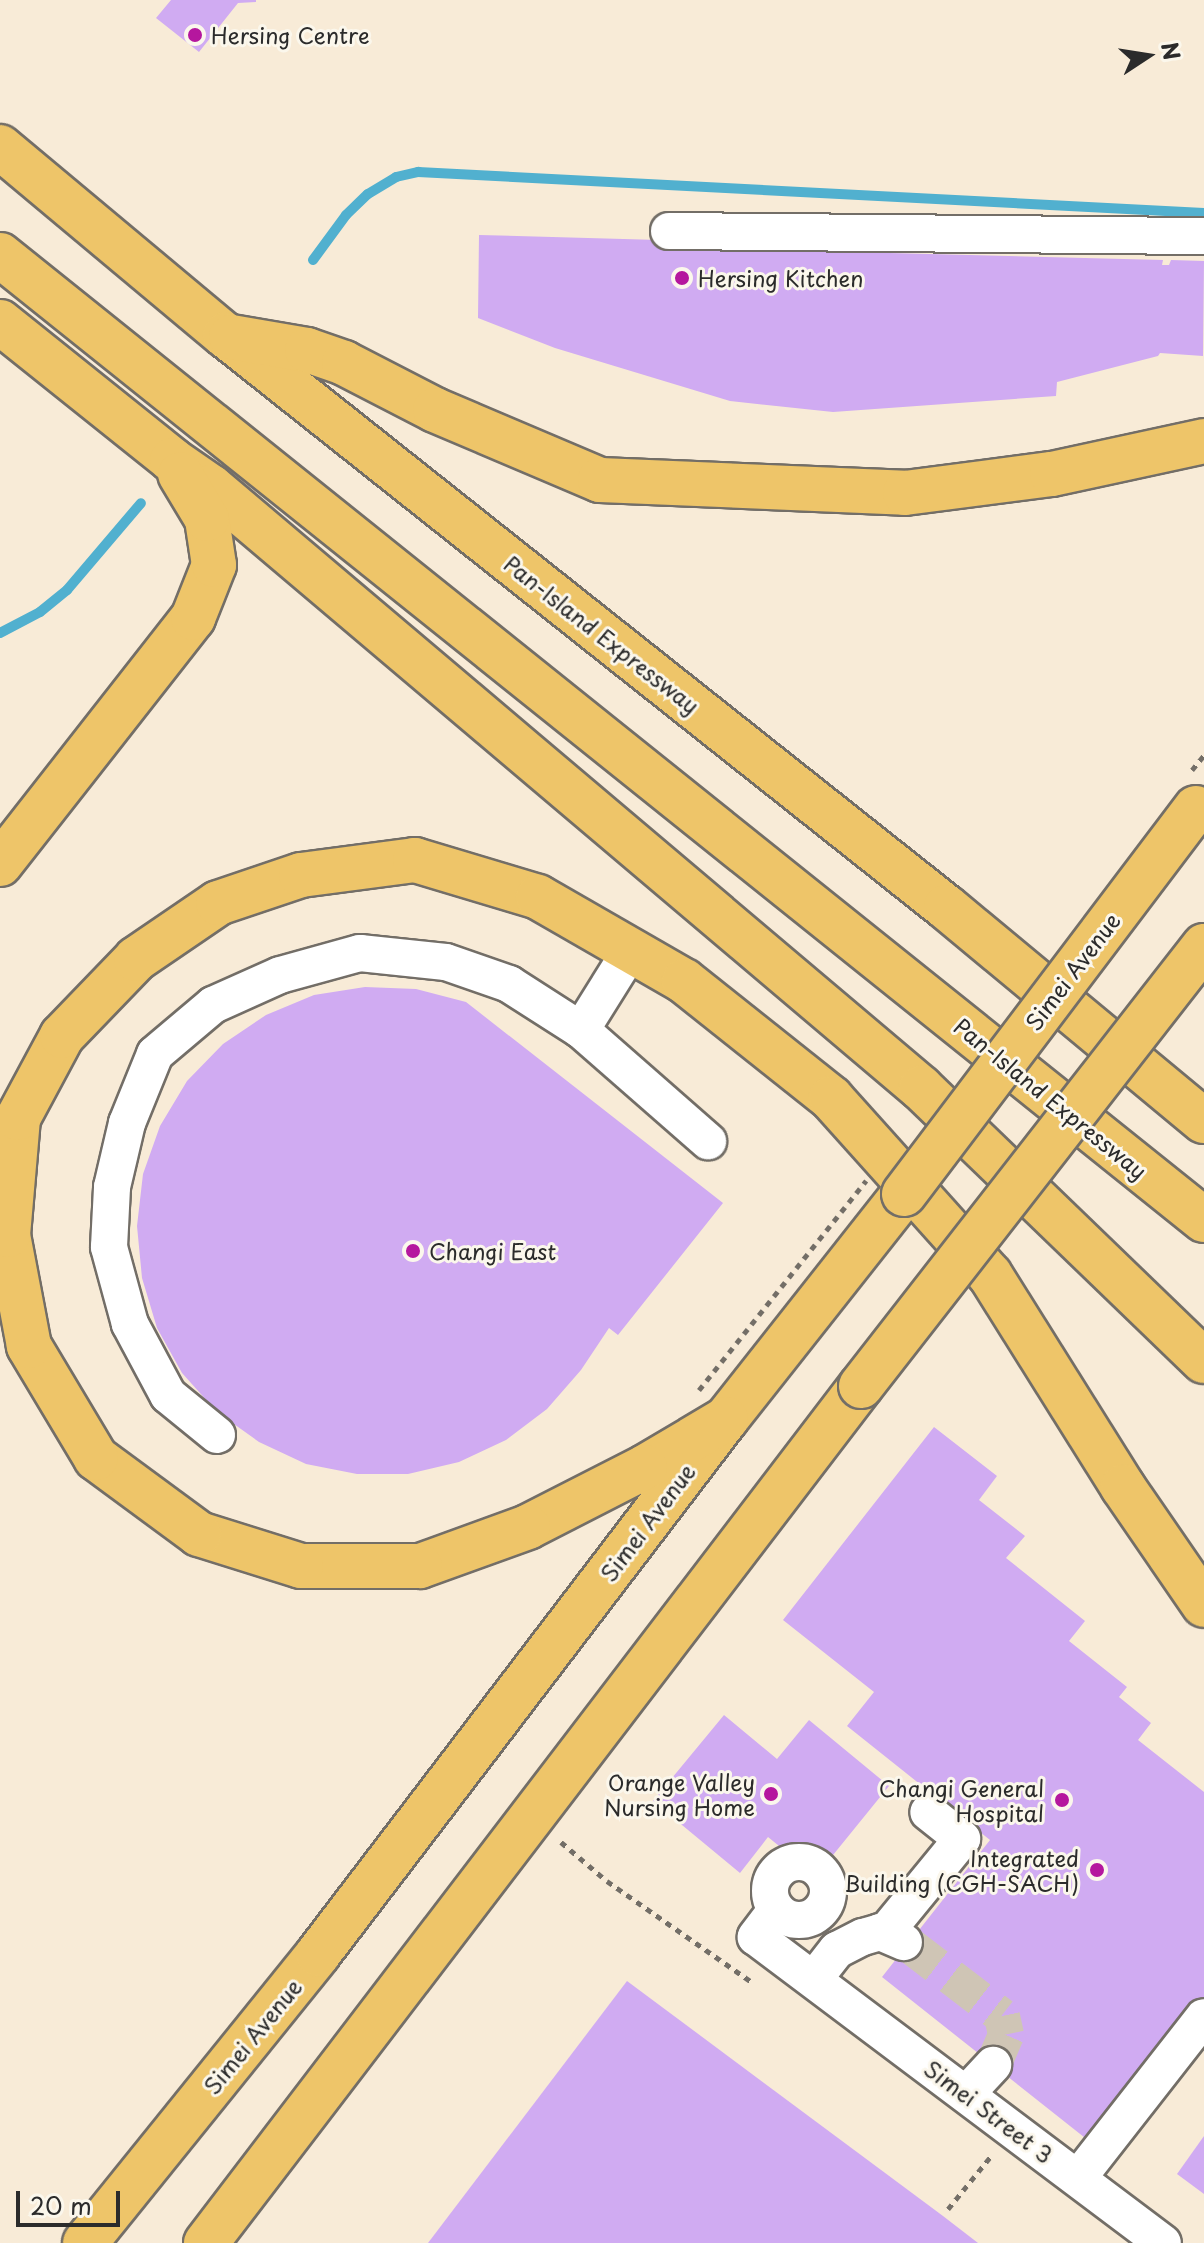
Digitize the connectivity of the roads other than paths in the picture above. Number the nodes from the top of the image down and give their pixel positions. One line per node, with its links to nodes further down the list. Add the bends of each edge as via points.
1 (0, 147): 6 (main road, Pan-Island Expressway)
2 (669, 231): 3 (street)
3 (1204, 236)
4 (0, 255): 16 (main road, Pan-Island Expressway)
5 (0, 322): 8 (main road)
6 (225, 335): 7 (main road, via 307,350 344,363 435,410 600,480 905,493 1052,474); 14 (main road, Pan-Island Expressway, via 946,907)
7 (1204, 441)
8 (172, 460): 10 (main road, via 207,519 214,565 193,618); 17 (main road, via 211,487 921,1088)
9 (1200, 803): 18 (main road, Simei Avenue, bridge)
10 (0, 864)
11 (1204, 946): 29 (main road, bridge)
12 (631, 950): 13 (street); 18 (main road, via 538,897 415,860 301,875 218,903 136,959 62,1036 18,1118 8,1235 29,1346 96,1458 199,1534 301,1566 420,1566 528,1527); 20 (main road, via 684,981 831,1098 990,1275)
13 (581, 1030): 15 (street); 19 (street, via 509,984 446,962 360,953 280,975 213,1005 155,1054 127,1123 112,1187 109,1247 130,1324 168,1395)
14 (1204, 1121)
15 (708, 1141)
16 (1204, 1220)
17 (1204, 1361)
18 (726, 1419): 28 (main road, Simei Avenue, via 318,1954)
19 (217, 1435)
20 (1204, 1605)
21 (928, 1812): 23 (street, via 962,1839 896,1939 863,1937 837,1950)
22 (776, 1910): 23 (street, Simei Street 3, via 756,1937)
23 (814, 1979): 26 (street, Simei Street 3)
24 (1204, 2017): 27 (street)
25 (993, 2065): 26 (street)
26 (966, 2094): 27 (street, Simei Street 3)
27 (1078, 2178): 30 (street, Simei Street 3)
28 (85, 2243)
29 (206, 2243)
30 (1163, 2243)

